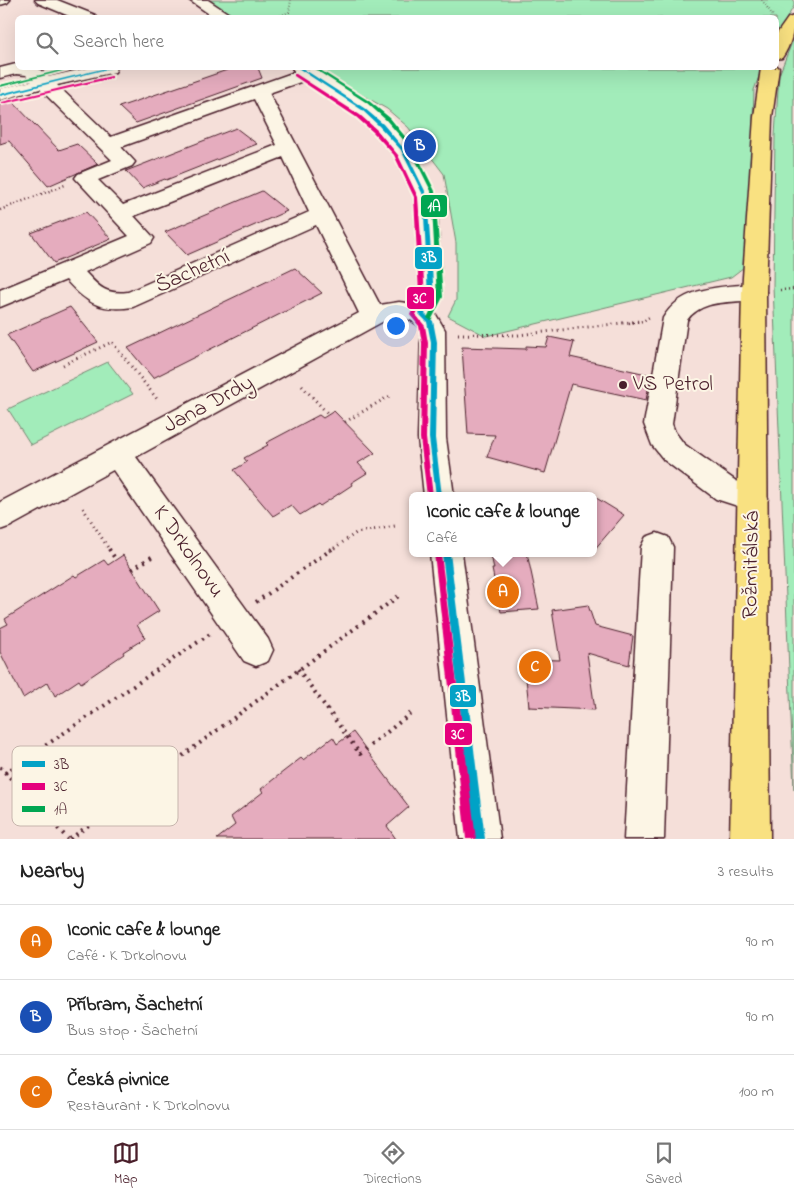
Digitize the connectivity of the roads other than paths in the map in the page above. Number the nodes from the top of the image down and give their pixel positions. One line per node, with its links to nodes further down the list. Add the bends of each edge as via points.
1 (43, 0): 3 (street)
2 (197, 0): 4 (street)
3 (81, 15)
4 (222, 15)
5 (794, 21): 6 (main road)
6 (779, 48)
7 (0, 60): 11 (street, via 8,62)
8 (99, 70): 12 (street)
9 (305, 70): 13 (street); 22 (street, via 363,109 404,150 425,195 431,297)
10 (770, 70): 20 (main road, Rožmitálská, via 763,117)
11 (8, 71): 12 (street, via 31,70)
12 (43, 83): 14 (street); 15 (street)
13 (259, 92): 15 (street); 16 (street)
14 (0, 95)
15 (107, 145): 17 (street, via 125,162 85,178)
16 (288, 148): 17 (street); 18 (street)
17 (120, 214): 19 (street, via 143,238)
18 (322, 214): 19 (street, Šachetní, via 133,299 115,303 97,298); 23 (street)
19 (69, 269): 21 (street)
20 (754, 292): 26 (main road, Rožmitálská); 26 (street, via 703,297 690,301 680,310 658,424 662,437 674,452 726,490)
21 (0, 298)
22 (422, 314): 23 (street, Jana Drdy, via 406,310); 25 (street, via 430,321 434,342 432,438)
23 (373, 316): 24 (street, Jana Drdy)
24 (118, 454): 27 (street, Jana Drdy); 30 (street, K Drkolnovu)
25 (439, 492)
26 (753, 499): 33 (main road, Rožmitálská)
27 (0, 517)
28 (656, 547): 32 (street)
29 (446, 557): 31 (street)
30 (256, 650)
31 (480, 839)
32 (644, 839)
33 (750, 839)

